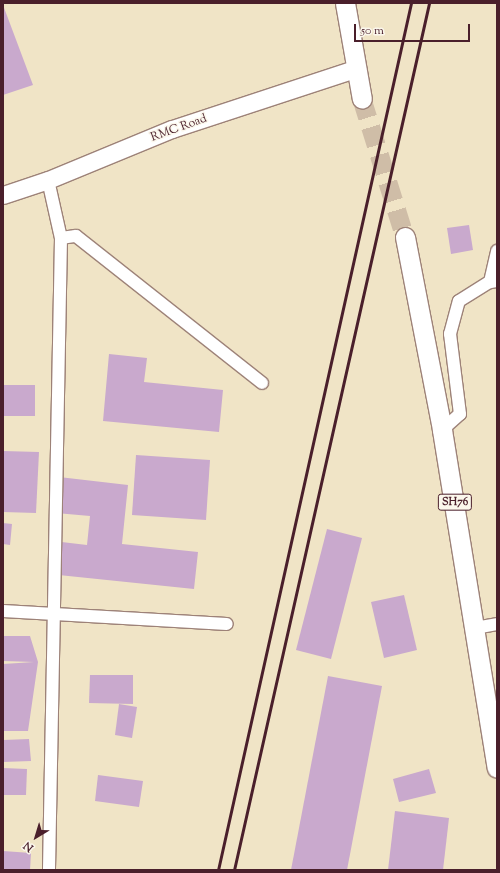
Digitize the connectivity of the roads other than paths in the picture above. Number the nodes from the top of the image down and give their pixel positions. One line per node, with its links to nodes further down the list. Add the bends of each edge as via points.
1 (345, 3): 2 (main road)
2 (357, 68): 3 (main road); 4 (street, RMC Road, via 172,129)
3 (362, 100)
4 (48, 180): 5 (street, RMC Road); 7 (street)
5 (3, 195)
6 (405, 237): 11 (main road, SH76)
7 (61, 238): 10 (street, via 76,236); 13 (street)
8 (497, 251): 9 (street)
9 (494, 282): 11 (street, via 459,301 450,334 460,414)
10 (262, 383)
11 (442, 430): 16 (main road, SH76)
12 (3, 611): 13 (street)
13 (53, 614): 14 (street); 18 (street)
14 (228, 624)
15 (497, 624): 16 (street)
16 (475, 628): 17 (main road, SH76)
17 (497, 768)
18 (48, 870)

